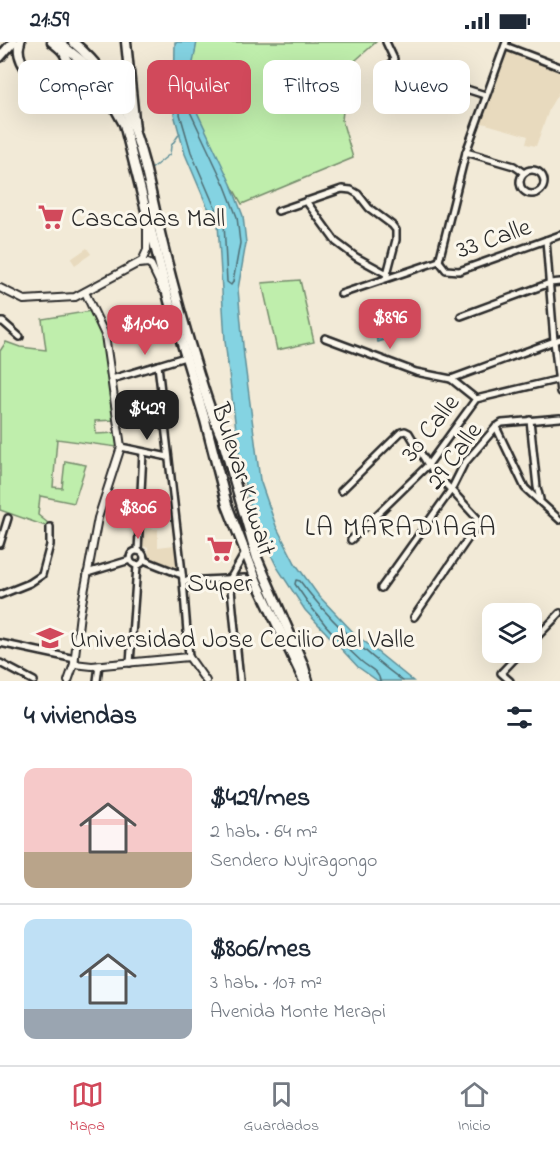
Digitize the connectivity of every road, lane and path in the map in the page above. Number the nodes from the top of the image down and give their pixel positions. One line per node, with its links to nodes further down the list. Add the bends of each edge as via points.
1 (13, 42): 10 (main road)
2 (20, 42): 3 (main road, via 22,63 40,80 51,82 62,77 68,61)
3 (52, 42)
4 (58, 42): 11 (main road, Bulevar Kuwait)
5 (64, 42): 12 (main road)
6 (73, 42): 18 (main road, Bulevar Kuwait, via 111,82)
7 (126, 42): 18 (main road)
8 (386, 42): 13 (street)
9 (505, 44): 14 (street); 16 (street)
10 (0, 57)
11 (81, 60)
12 (81, 60)
13 (394, 60)
14 (560, 67)
15 (470, 90): 16 (street)
16 (485, 95): 19 (street)
17 (119, 114): 20 (main road, Bulevar Kuwait)
18 (135, 129): 20 (main road, Bulevar Kuwait)
19 (466, 152): 21 (street, via 514,166); 28 (street)
20 (140, 165): 22 (main road, Bulevar Kuwait)
21 (524, 173): 21 (street, via 522,190 529,194 540,191 544,184 542,176 532,170)
22 (145, 189): 25 (main road, Bulevar Kuwait); 51 (main road, Bulevar Kuwait)
23 (306, 201): 24 (street); 30 (street, via 336,242); 30 (street, via 342,189 351,190 392,225 396,240)
24 (278, 211)
25 (146, 214): 29 (street, via 147,250); 36 (main road, Bulevar Kuwait)
26 (560, 235): 27 (street, 33 Calle)
27 (546, 240): 28 (street, 33 Calle, via 459,272 446,270); 32 (street)
28 (439, 261): 30 (street, 33 Calle)
29 (138, 264): 34 (street); 36 (street, via 151,265)
30 (387, 276): 35 (street, 33 Calle)
31 (560, 282): 32 (street)
32 (550, 283): 37 (street); 41 (street)
33 (0, 288): 34 (street, via 30,301 75,297)
34 (85, 292): 44 (street, via 105,335)
35 (341, 294)
36 (169, 301): 42 (main road, Bulevar Kuwait)
37 (461, 316)
38 (0, 322): 39 (street)
39 (20, 337)
40 (325, 338): 45 (street, via 416,372)
41 (557, 340): 45 (street); 46 (street)
42 (185, 357): 43 (street); 51 (main road, Bulevar Kuwait)
43 (158, 364): 44 (street); 55 (street)
44 (112, 379): 53 (street)
45 (451, 379): 48 (street)
46 (559, 379): 47 (street); 48 (street, 30 Calle)
47 (560, 392)
48 (476, 399): 56 (street, 30 Calle)
49 (560, 418): 50 (street, 29 Calle)
50 (530, 420): 52 (street, 29 Calle); 57 (street)
51 (209, 421): 51 (main road, via 223,477 227,478 229,472); 65 (main road, Bulevar Kuwait, via 221,485); 66 (main road, Bulevar Kuwait, via 222,438)
52 (496, 427): 58 (street); 59 (street, 29 Calle, via 464,464)
53 (121, 447): 54 (street); 74 (street, via 98,519)
54 (143, 452): 55 (street); 69 (street)
55 (168, 457): 75 (street)
56 (428, 465): 59 (street); 60 (street, via 409,433 401,432); 67 (street, 30 Calle)
57 (537, 487): 58 (street); 61 (street)
58 (525, 488): 61 (street)
59 (451, 490): 78 (street, 29 Calle); 81 (street, via 478,522)
60 (341, 491)
61 (540, 500): 63 (street)
62 (8, 518): 68 (street)
63 (560, 520)
64 (50, 527): 79 (street, via 42,575)
65 (237, 528): 66 (main road, via 226,489 231,485); 70 (main road, Bulevar Kuwait)
66 (250, 535): 90 (main road, Bulevar Kuwait)
67 (351, 540)
68 (0, 544)
69 (138, 551): 71 (street, via 131,554); 72 (street, via 143,553)
70 (245, 553): 76 (street); 77 (main road, Bulevar Kuwait)
71 (130, 560): 73 (street); 74 (street)
72 (144, 560): 73 (street); 75 (street)
73 (137, 566): 87 (street)
74 (87, 573): 85 (street)
75 (183, 578): 76 (street); 84 (street)
76 (230, 579): 77 (street); 95 (street)
77 (257, 582): 90 (main road, Bulevar Kuwait)
78 (381, 588)
79 (0, 595)
80 (560, 614): 82 (street)
81 (414, 617)
82 (542, 632)
83 (0, 643): 85 (street)
84 (189, 657): 87 (street); 94 (street)
85 (75, 662): 89 (street, via 86,666); 92 (street)
86 (0, 663): 91 (street)
87 (130, 663): 89 (street)
88 (511, 663): 98 (street, via 501,673)
89 (99, 664): 93 (street)
90 (300, 665): 96 (main road); 97 (main road)
91 (34, 681)
92 (68, 681)
93 (97, 681)
94 (206, 681)
95 (240, 681)
96 (304, 681)
97 (309, 681)
98 (510, 681)

